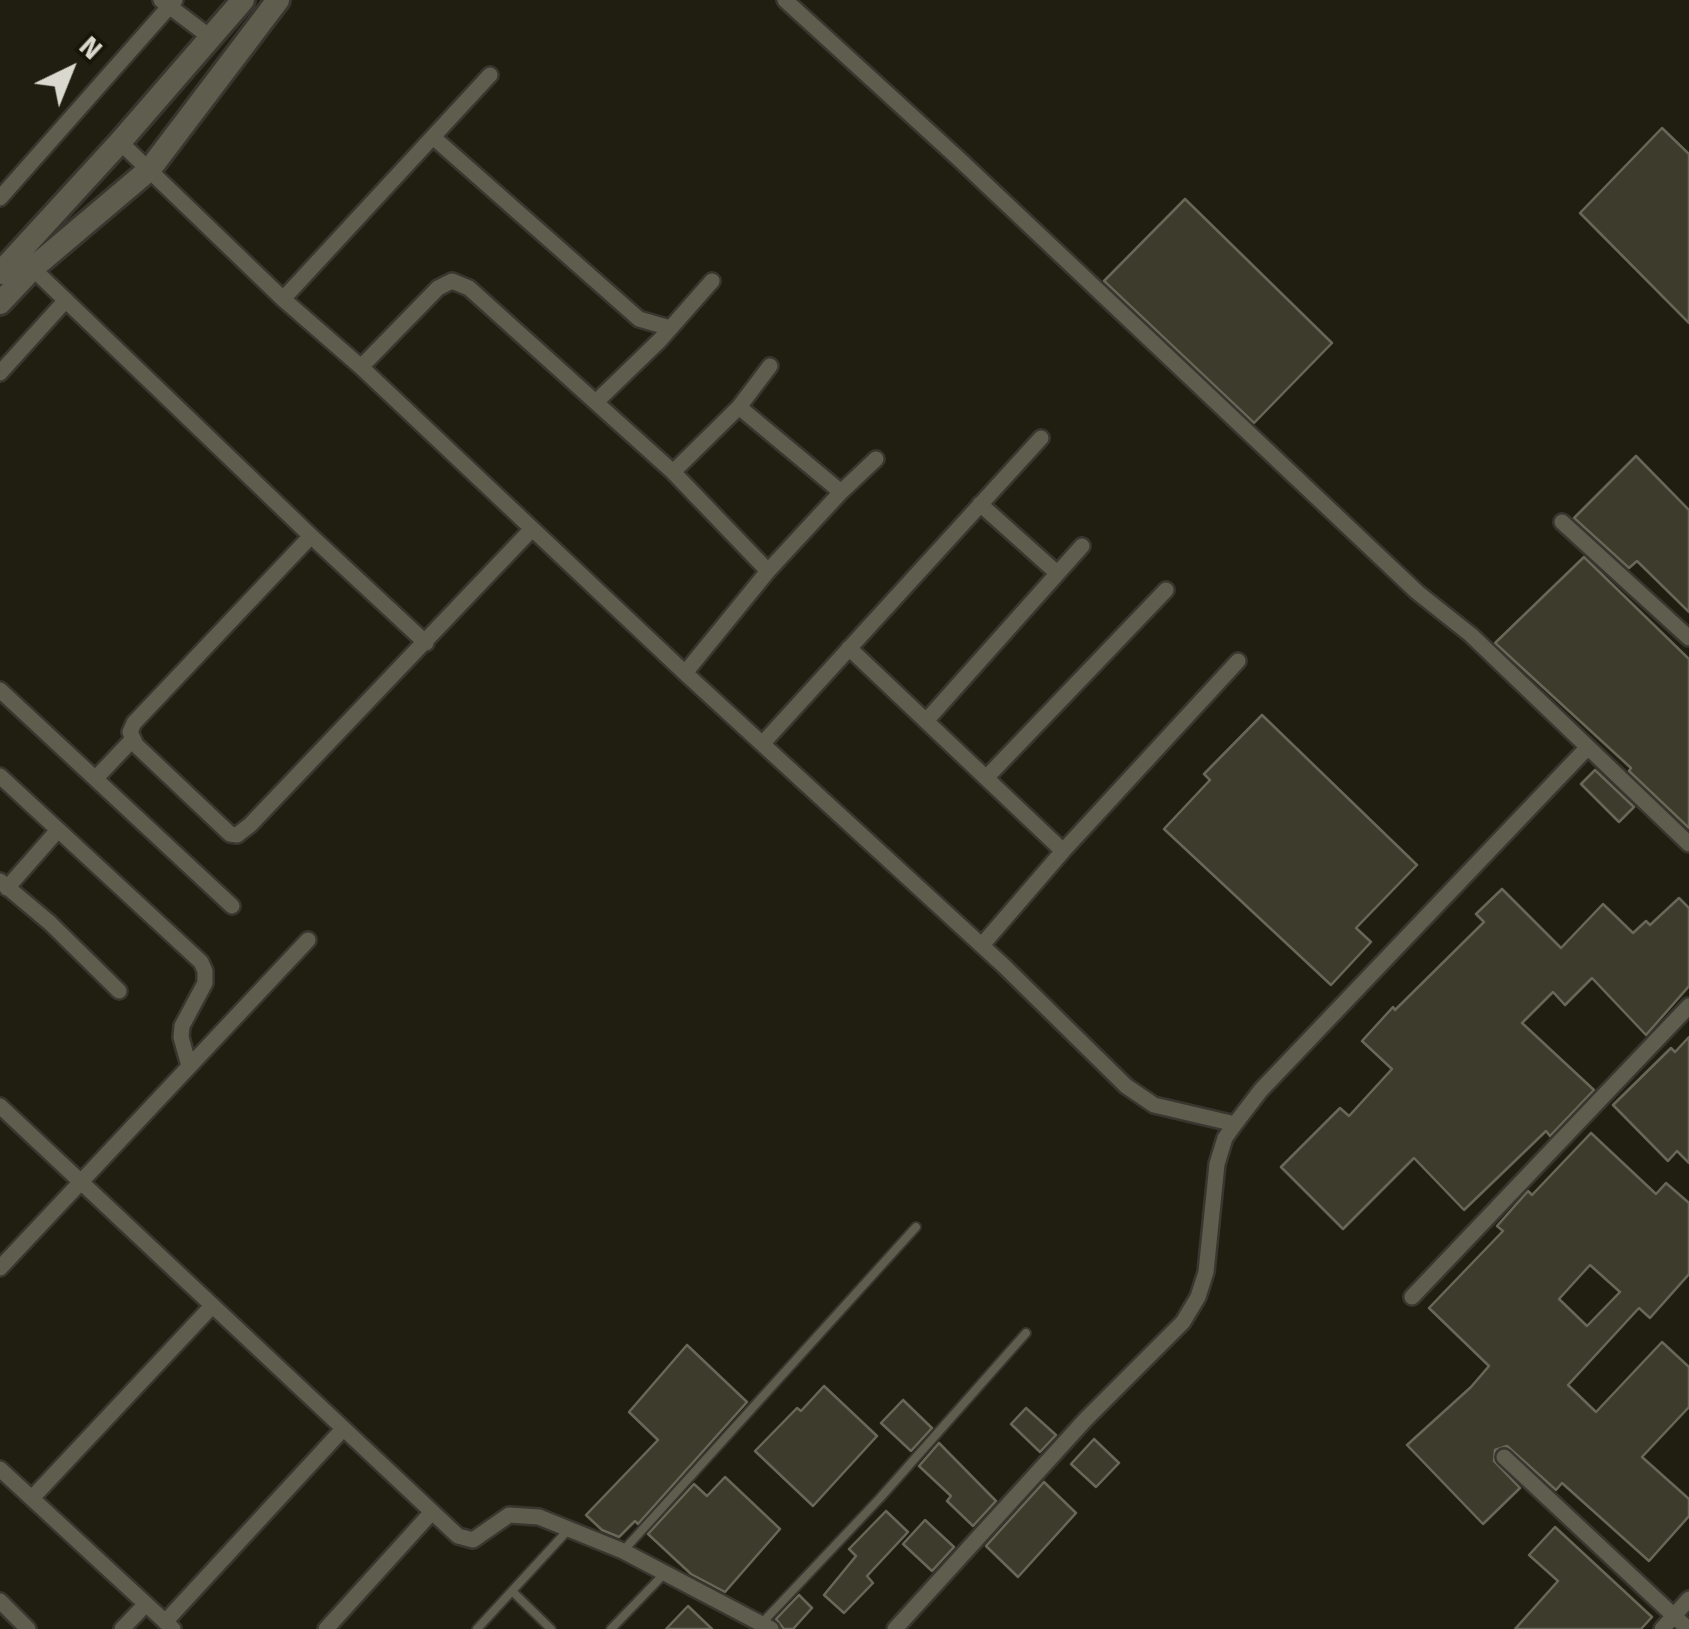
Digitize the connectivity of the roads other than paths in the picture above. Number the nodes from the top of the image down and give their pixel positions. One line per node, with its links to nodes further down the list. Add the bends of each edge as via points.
1 (243, 0): 5 (street)
2 (278, 0): 9 (street)
3 (785, 0): 44 (street)
4 (168, 2): 5 (street); 10 (street)
5 (210, 38): 8 (street)
6 (490, 75): 7 (street)
7 (433, 137): 14 (street); 17 (street, via 639,319)
8 (120, 142): 9 (street); 11 (street)
9 (150, 169): 11 (street); 14 (street)
10 (0, 198)
11 (25, 261): 12 (street); 15 (street); 16 (street)
12 (0, 273)
13 (712, 281): 17 (street)
14 (283, 299): 19 (street)
15 (66, 300): 20 (street); 30 (street)
16 (0, 303)
17 (670, 328): 21 (street)
18 (770, 366): 22 (street)
19 (360, 368): 21 (street, via 452,281 470,288); 29 (street)
20 (0, 373)
21 (596, 401): 25 (street)
22 (738, 406): 25 (street); 26 (street)
23 (1042, 438): 27 (street)
24 (876, 459): 26 (street)
25 (673, 472): 32 (street)
26 (841, 492): 32 (street)
27 (980, 504): 33 (street); 37 (street)
28 (1562, 522): 35 (street)
29 (531, 530): 36 (street); 39 (street)
30 (311, 536): 36 (street); 42 (street, via 134,723)
31 (1082, 546): 33 (street)
32 (768, 570): 39 (street)
33 (1057, 573): 41 (street)
34 (1166, 590): 47 (street)
35 (1689, 638)
36 (426, 643): 42 (street, via 237,835 224,830)
37 (850, 648): 41 (street); 43 (street)
38 (1238, 661): 50 (street)
39 (685, 673): 43 (street)
40 (0, 690): 46 (street)
41 (926, 720): 47 (street)
42 (132, 740): 46 (street)
43 (763, 743): 54 (street)
44 (1588, 747): 49 (street); 59 (street)
45 (0, 776): 48 (street)
46 (96, 778): 52 (street)
47 (986, 778): 50 (street)
48 (58, 830): 51 (street); 57 (street, via 206,971 182,1026)
49 (1689, 844)
50 (1063, 851): 54 (street)
51 (4, 884): 55 (street)
52 (232, 906)
53 (308, 940): 57 (street)
54 (982, 946): 59 (street, via 1126,1086 1154,1105)
55 (119, 991)
56 (1689, 1006): 63 (street)
57 (189, 1066): 60 (street)
58 (0, 1106): 60 (street)
59 (1234, 1124): 87 (street, via 1218,1164 1206,1272 1183,1322)
60 (81, 1182): 62 (street); 64 (street)
61 (916, 1228): 72 (lane)
62 (0, 1268)
63 (1412, 1296)
64 (212, 1306): 66 (street); 69 (street)
65 (1026, 1333): 80 (lane)
66 (343, 1428): 70 (street); 79 (street)
67 (1504, 1457): 78 (street)
68 (0, 1468): 69 (street)
69 (32, 1498): 77 (street)
70 (432, 1513): 71 (street, via 468,1540 518,1513); 83 (street)
71 (569, 1528): 72 (street); 74 (lane)
72 (623, 1552): 73 (street)
73 (665, 1573): 80 (street); 86 (lane)
74 (512, 1591): 84 (lane); 85 (lane)
75 (1689, 1599): 78 (street)
76 (0, 1600): 81 (street)
77 (145, 1605): 79 (street); 82 (street)
78 (1674, 1616): 88 (street); 89 (street)
79 (169, 1626)
80 (759, 1626)
81 (28, 1629)
82 (122, 1629)
83 (326, 1629)
84 (477, 1629)
85 (551, 1629)
86 (611, 1629)
87 (895, 1629)
88 (1662, 1629)
89 (1688, 1629)

